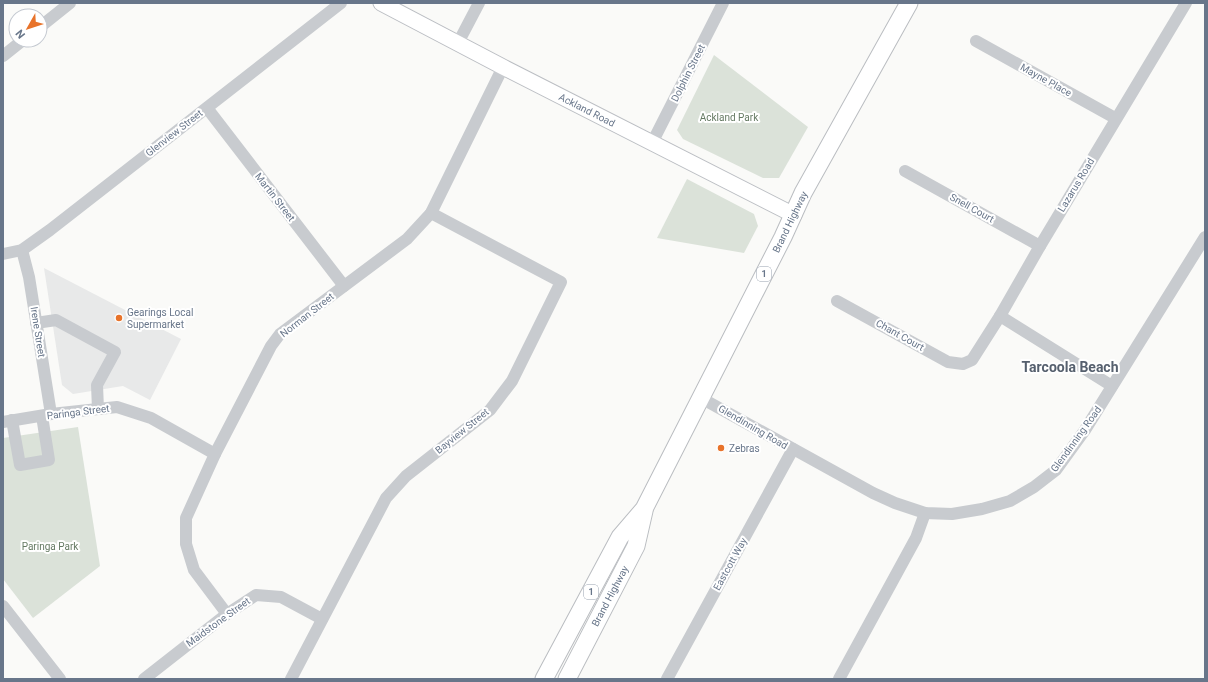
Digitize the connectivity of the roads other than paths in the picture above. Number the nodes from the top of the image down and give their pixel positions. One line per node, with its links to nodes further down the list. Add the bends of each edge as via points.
1 (70, 3): 8 (street)
2 (341, 3): 14 (street, Glenview Street)
3 (381, 3): 10 (main road, Ackland Road)
4 (479, 3): 10 (street)
5 (723, 3): 16 (street, Dolphin Street)
6 (909, 3): 19 (highway, Brand Highway / 1)
7 (1186, 3): 15 (street, Lazarus Road)
8 (48, 21)
9 (976, 41): 15 (street, Mayne Place)
10 (458, 43): 13 (main road, Ackland Road)
11 (13, 48): 12 (street)
12 (3, 56)
13 (503, 67): 16 (main road, Ackland Road); 18 (street, Norman Street)
14 (207, 108): 22 (street, Glenview Street); 24 (street, Martin Street)
15 (1115, 118): 21 (street, Lazarus Road)
16 (652, 143): 19 (main road, Ackland Road)
17 (905, 171): 21 (street, Snell Court)
18 (431, 213): 24 (street, Norman Street, via 407,238); 40 (street, Bayview Street, via 561,282 512,381 490,410 406,476 386,498)
19 (794, 215): 30 (highway, Brand Highway / 1)
20 (1205, 237): 29 (street, Glendinning Road)
21 (1040, 246): 26 (street, Lazarus Road)
22 (22, 250): 23 (street, Glenview Street); 27 (street, Irene Street)
23 (3, 254)
24 (344, 286): 35 (street, Norman Street, via 280,334 271,346)
25 (837, 301): 28 (street, Chant Court, via 948,362)
26 (1000, 316): 28 (street, Lazarus Road, via 972,360); 29 (street)
27 (36, 323): 31 (street, via 56,320 115,352 97,385); 32 (street, Irene Street)
28 (963, 364)
29 (1112, 386): 37 (street, Glendinning Road, via 1056,470 1034,487 1010,501 982,510 952,514)
30 (701, 398): 34 (street, Glendinning Road); 36 (highway, Brand Highway / 1)
31 (98, 409): 32 (street, Paringa Street); 35 (street, Paringa Street, via 117,407 151,418)
32 (47, 415): 33 (street, Paringa Street); 33 (street, Irene Street, via 49,460 20,465)
33 (8, 421)
34 (793, 450): 37 (street, Glendinning Road, via 873,493); 46 (street, Eastcott Way)
35 (215, 454): 39 (street, Norman Street, via 186,518 186,544 194,570)
36 (644, 509): 44 (highway, Brand Highway / 1, via 620,537); 45 (highway, Brand Highway / 1, via 636,546)
37 (925, 513): 47 (street, via 916,538)
38 (3, 606): 41 (street)
39 (227, 614): 40 (street, Maidstone Street, via 256,595 280,597); 42 (street, Maidstone Street)
40 (322, 619): 43 (street, Bayview Street)
41 (60, 679)
42 (144, 679)
43 (291, 679)
44 (544, 679)
45 (567, 679)
46 (667, 679)
47 (840, 679)

